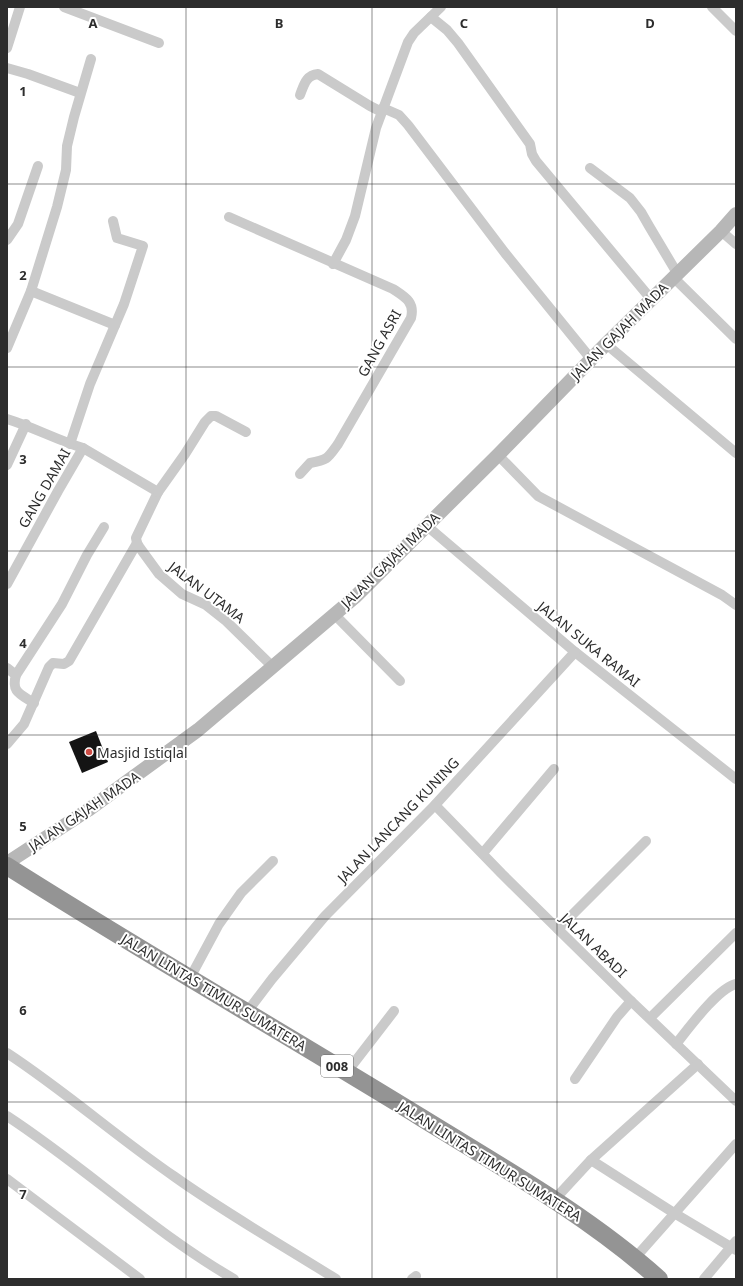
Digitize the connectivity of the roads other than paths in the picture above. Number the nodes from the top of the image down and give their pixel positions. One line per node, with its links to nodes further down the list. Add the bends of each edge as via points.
1 (20, 7): 8 (street)
2 (64, 7): 7 (street)
3 (441, 7): 5 (street)
4 (712, 7): 6 (street)
5 (430, 17): 13 (street, via 408,42); 25 (street, via 447,30 458,43 530,144 536,161)
6 (736, 31)
7 (159, 43)
8 (7, 48)
9 (91, 59): 11 (street)
10 (7, 68): 11 (street)
11 (80, 93): 24 (street, via 67,146 66,170 57,207)
12 (300, 95): 13 (street, via 305,81 318,74 370,106)
13 (383, 110): 22 (street, via 376,128 355,216); 30 (street, via 399,115 408,125 505,253)
14 (38, 166): 20 (street, via 18,224)
15 (590, 168): 23 (street, via 634,203)
16 (736, 214): 19 (street, JALAN GAJAH MADA)
17 (229, 217): 22 (street, GANG ASRI)
18 (113, 221): 26 (street, via 117,238 143,246)
19 (721, 230): 21 (street); 23 (street, JALAN GAJAH MADA)
20 (7, 240)
21 (736, 244)
22 (333, 264): 39 (street, GANG ASRI, via 393,289 407,298 413,312 338,444 326,459 310,463)
23 (675, 275): 25 (street, JALAN GAJAH MADA); 27 (street)
24 (31, 291): 26 (street); 29 (street)
25 (651, 299): 28 (street, JALAN GAJAH MADA)
26 (115, 325): 34 (street, via 90,384)
27 (736, 339)
28 (606, 344): 30 (street, JALAN GAJAH MADA); 36 (street)
29 (7, 348)
30 (591, 359): 37 (street, JALAN GAJAH MADA)
31 (7, 419): 32 (street)
32 (26, 424): 34 (street); 38 (street)
33 (246, 432): 40 (street, via 216,416 211,416)
34 (70, 444): 35 (street)
35 (83, 448): 40 (street); 44 (street, GANG DAMAI)
36 (736, 453)
37 (498, 455): 41 (street, JALAN GAJAH MADA); 45 (street, via 538,496 722,595)
38 (7, 465)
39 (300, 474)
40 (158, 492): 43 (street, via 138,532)
41 (427, 526): 46 (street, JALAN GAJAH MADA); 47 (street, JALAN SUKA RAMAI)
42 (104, 527): 50 (street, via 62,604)
43 (136, 543): 48 (street, JALAN UTAMA, via 159,574 182,594 206,605 226,620); 52 (street, via 69,661 51,665)
44 (7, 584)
45 (736, 605)
46 (334, 614): 48 (street, JALAN GAJAH MADA); 51 (street)
47 (575, 652): 55 (street, JALAN SUKA RAMAI); 56 (street, JALAN LANCANG KUNING)
48 (272, 666): 60 (street, JALAN GAJAH MADA, via 198,730 88,810)
49 (7, 668): 50 (street)
50 (16, 674): 52 (street, via 16,691)
51 (400, 681)
52 (34, 702): 53 (street, via 24,724)
53 (7, 744)
54 (554, 769): 58 (street)
55 (736, 779)
56 (435, 805): 58 (street, JALAN ABADI); 68 (street, JALAN LANCANG KUNING, via 325,916)
57 (646, 841): 62 (street)
58 (483, 853): 62 (street, JALAN ABADI)
59 (273, 862): 64 (street, via 241,893 220,924)
60 (7, 863)
61 (7, 866): 64 (highway, JALAN LINTAS TIMUR SUMATERA / 008)
62 (558, 929): 66 (street, JALAN ABADI)
63 (736, 933): 69 (street)
64 (190, 978): 68 (highway, JALAN LINTAS TIMUR SUMATERA / 008)
65 (736, 984): 70 (street, via 724,990 710,1004)
66 (631, 1001): 69 (street, JALAN ABADI); 74 (street, via 617,1017)
67 (394, 1011): 73 (street)
68 (247, 1012): 73 (highway, JALAN LINTAS TIMUR SUMATERA / 008)
69 (650, 1018): 70 (street, JALAN ABADI)
70 (676, 1044): 72 (street, JALAN ABADI)
71 (7, 1053): 86 (street, via 174,1177)
72 (698, 1064): 75 (street, JALAN ABADI); 78 (street)
73 (347, 1072): 80 (highway, JALAN LINTAS TIMUR SUMATERA / 008)
74 (575, 1079)
75 (736, 1101)
76 (7, 1116): 85 (street, via 182,1245)
77 (736, 1144): 81 (street)
78 (591, 1160): 80 (street); 81 (street)
79 (7, 1179): 84 (street)
80 (555, 1199): 83 (highway, JALAN LINTAS TIMUR SUMATERA / 008)
81 (674, 1213): 82 (street); 83 (street)
82 (734, 1246): 88 (street)
83 (635, 1258): 87 (highway, JALAN LINTAS TIMUR SUMATERA / 008)
84 (140, 1279)
85 (234, 1279)
86 (336, 1279)
87 (659, 1279)
88 (704, 1279)

